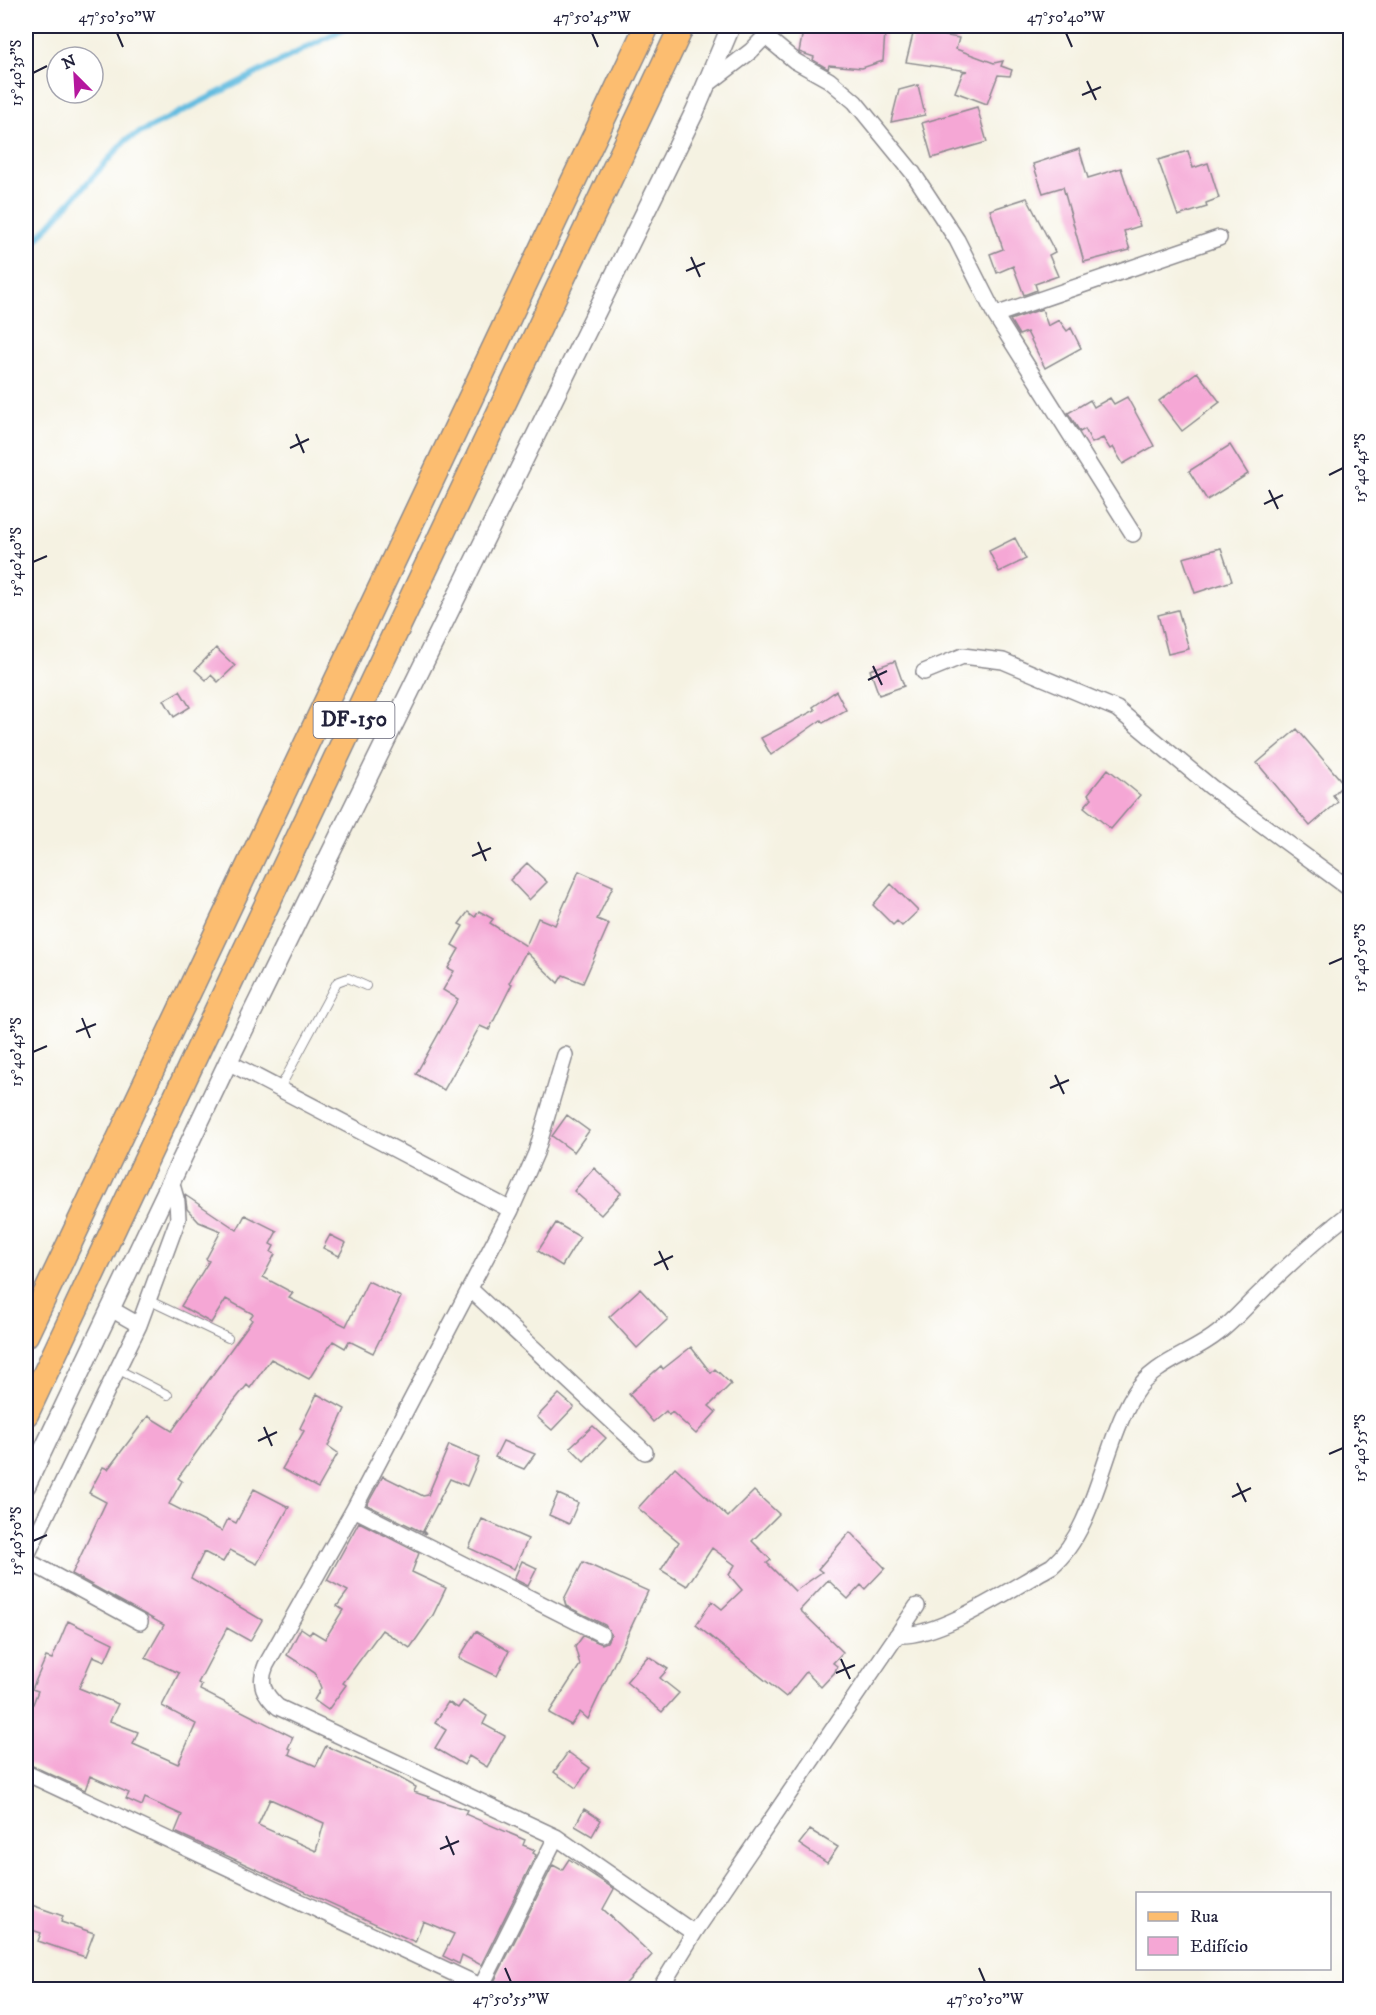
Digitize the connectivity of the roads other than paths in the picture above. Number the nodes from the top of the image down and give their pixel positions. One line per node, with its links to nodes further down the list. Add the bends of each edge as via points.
1 (647, 26): 22 (main road, DF-150)
2 (682, 26): 26 (main road, DF-150)
3 (731, 26): 5 (street)
4 (770, 31): 5 (street); 7 (street, via 795,61 829,80 883,133 957,240)
5 (704, 87): 13 (street)
6 (1219, 238): 7 (street)
7 (995, 315): 8 (street)
8 (1133, 534)
9 (924, 672): 10 (street, via 963,656 1003,661 1117,709 1210,787)
10 (1350, 890)
11 (366, 986): 14 (lane, via 348,978 337,982)
12 (565, 1055): 16 (street, via 536,1153)
13 (228, 1062): 14 (street); 15 (street)
14 (280, 1088): 16 (street)
15 (171, 1181): 19 (street, via 178,1219); 20 (street)
16 (511, 1210): 18 (street)
17 (1350, 1213): 34 (street, via 1285,1268 1218,1334 1161,1365 1134,1393 1076,1539 1066,1553 1052,1566 950,1622 927,1631)
18 (471, 1290): 27 (street); 29 (street)
19 (148, 1300): 21 (street); 23 (lane)
20 (111, 1310): 21 (street); 28 (street)
21 (139, 1325): 24 (street)
22 (26, 1335)
23 (228, 1338)
24 (117, 1369): 25 (lane); 30 (street)
25 (168, 1395)
26 (26, 1414)
27 (645, 1452)
28 (26, 1486)
29 (354, 1509): 33 (street); 36 (street, via 266,1665 262,1689 278,1707)
30 (26, 1559): 32 (street)
31 (917, 1606): 34 (street)
32 (140, 1622)
33 (601, 1634)
34 (897, 1635): 37 (street)
35 (26, 1773): 38 (street)
36 (556, 1837): 37 (street); 38 (street)
37 (694, 1934): 39 (street)
38 (485, 1988)
39 (659, 1989)

